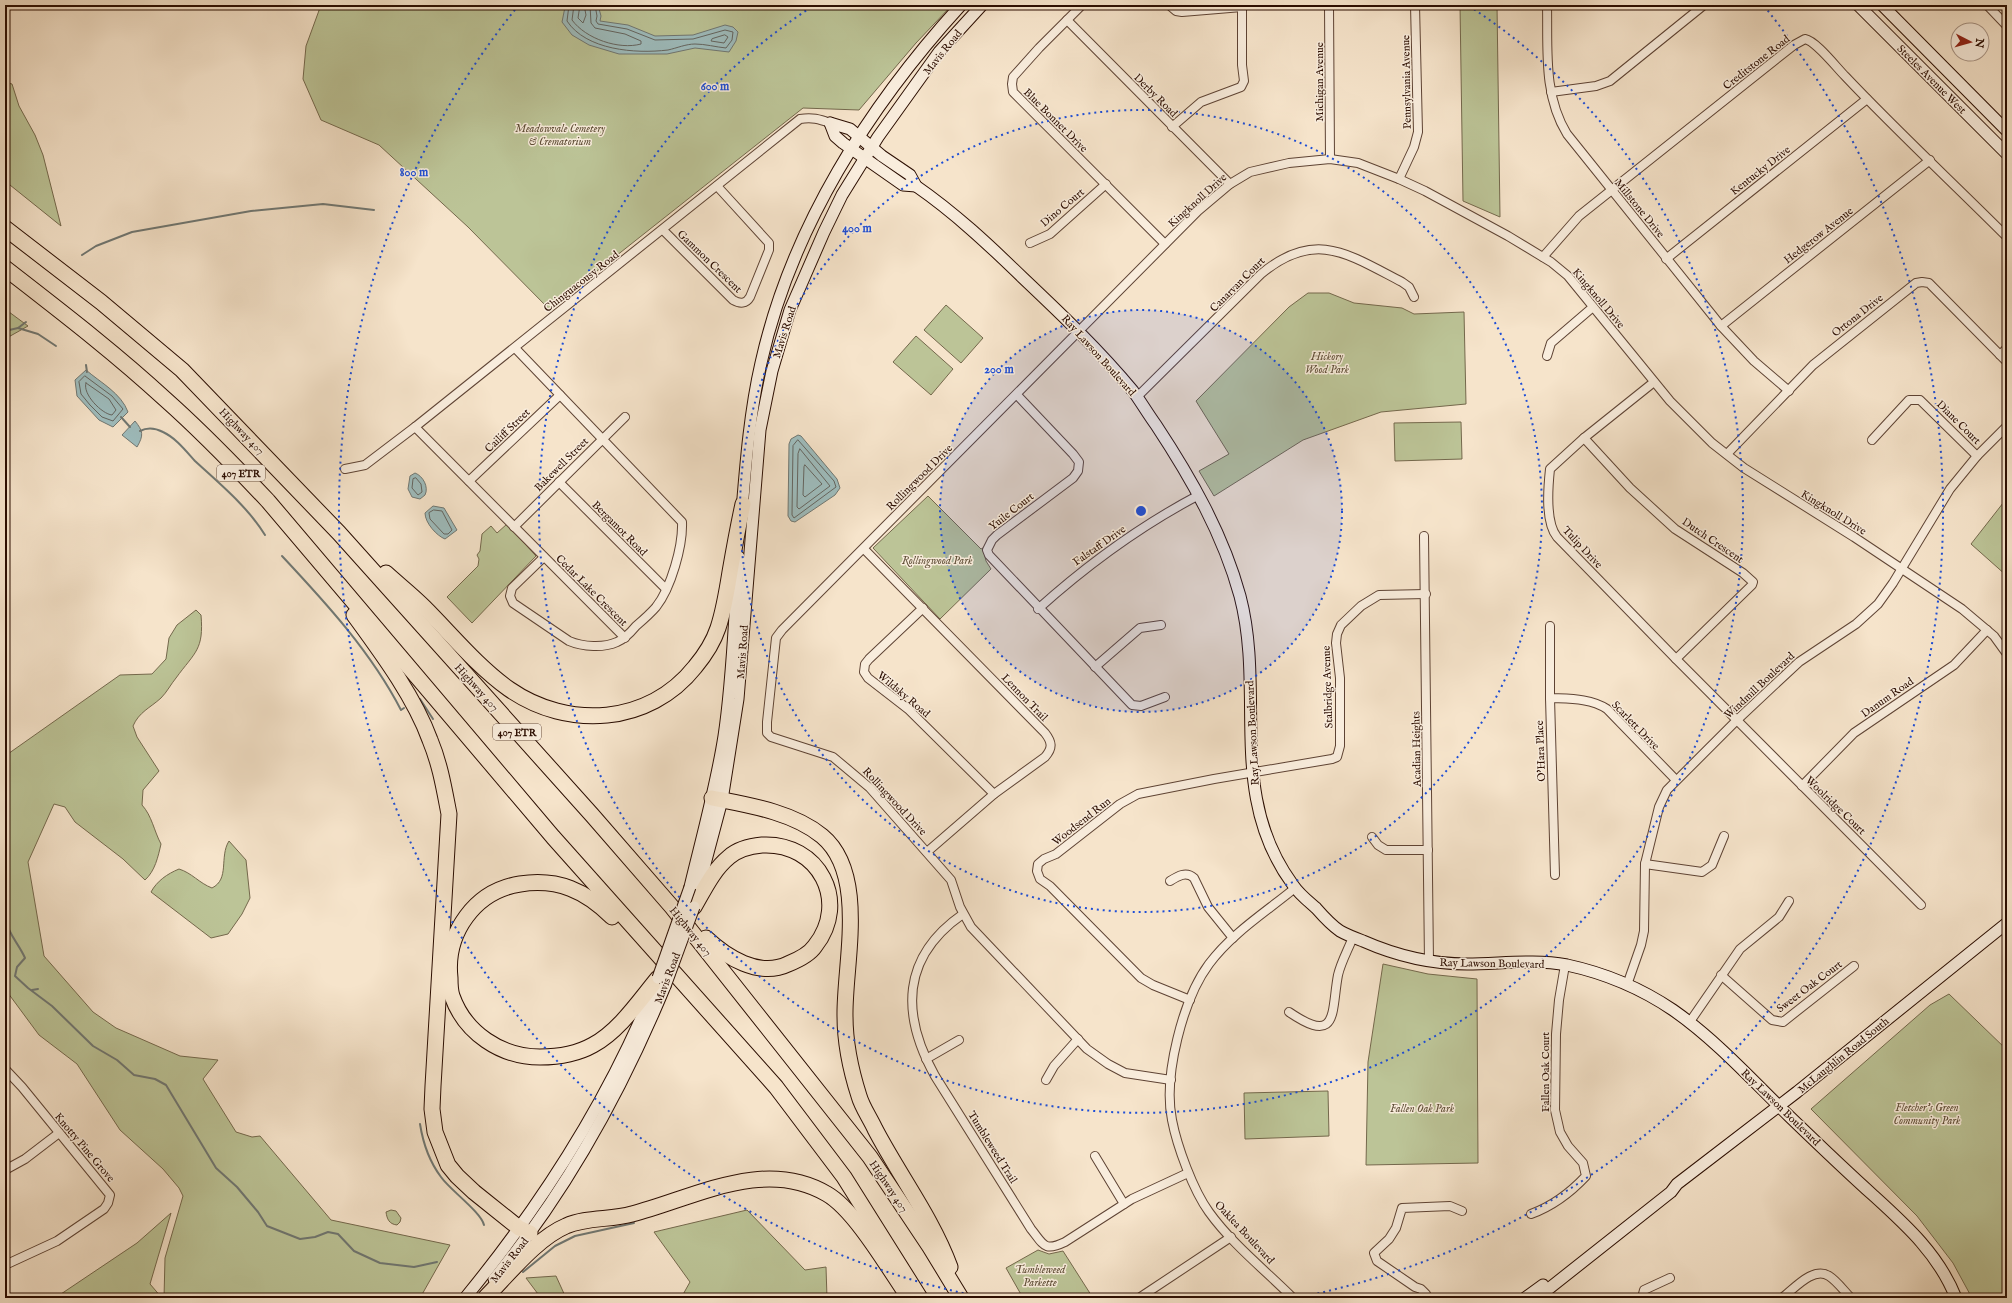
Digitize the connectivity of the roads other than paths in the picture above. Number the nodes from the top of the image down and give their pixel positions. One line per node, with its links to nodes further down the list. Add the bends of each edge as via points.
1 (961, 5): 20 (main road, Mavis Road)
2 (982, 5): 21 (main road, Mavis Road, via 939,52)
3 (1082, 5): 13 (street, Blue Bonnet Drive)
4 (1169, 5): 12 (street, via 1182,12)
5 (1329, 5): 25 (street, Michigan Avenue)
6 (1416, 5): 27 (street, Pennsylvania Avenue, via 1418,132)
7 (1547, 5): 15 (street, Millstone Drive)
8 (1704, 5): 15 (street, via 1610,81 1591,87)
9 (1858, 5): 23 (main road, Steeles Avenue West)
10 (1882, 5): 19 (main road, Steeles Avenue West)
11 (1987, 5): 14 (street)
12 (1242, 6): 18 (street, via 1242,86 1201,102)
13 (1067, 20): 18 (street, Derby Road); 28 (street, Blue Bonnet Drive, via 1013,77 1012,88)
14 (2007, 26)
15 (1551, 92): 32 (street, Millstone Drive, via 1558,119 1567,134)
16 (1867, 99): 26 (street, Creditstone Road); 32 (street, Creditstone Road, via 1821,50 1808,40 1802,40); 39 (street, Kentucky Drive)
17 (830, 124): 20 (main road, Ray Lawson Boulevard, via 850,129); 22 (main road, Ray Lawson Boulevard, via 835,136); 30 (street, Chinguacousy Road, via 818,118 800,120)
18 (1172, 127): 29 (street, Derby Road)
19 (2007, 130)
20 (859, 136): 21 (main road, Ray Lawson Boulevard); 22 (main road, Mavis Road)
21 (872, 147): 24 (main road, Mavis Road); 31 (main road, Ray Lawson Boulevard, via 910,175)
22 (852, 148): 24 (main road, Ray Lawson Boulevard); 67 (main road, Mavis Road, via 813,218 777,305 761,363 752,412)
23 (2007, 154)
24 (865, 158): 31 (main road, Ray Lawson Boulevard, via 903,185); 93 (main road, Mavis Road, via 842,195 804,275 790,310 772,371 760,430 738,699)
25 (1330, 159): 27 (street, Kingknoll Drive, via 1358,163); 29 (street, Kingknoll Drive, via 1265,168)
26 (1930, 160): 35 (street, Creditstone Road); 43 (street, Hedgerow Avenue)
27 (1399, 179): 38 (street, Kingknoll Drive, via 1425,190)
28 (1106, 184): 36 (street, Dino Court, via 1050,234); 37 (street, Blue Bonnet Drive)
29 (1230, 184): 37 (street, Kingknoll Drive)
30 (717, 186): 34 (street, Chinguacousy Road); 34 (street, Gammon Crescent, via 770,243 747,301 740,303 733,300)
31 (916, 186): 44 (main road, Ray Lawson Boulevard, via 980,237)
32 (1611, 190): 38 (street, Creditstone Road, via 1566,230); 39 (street, Millstone Drive)
33 (5, 228): 69 (highway, Highway 407 / 407 ETR, via 182,370)
34 (663, 230): 45 (street, Chinguacousy Road)
35 (2007, 237)
36 (1030, 243)
37 (1165, 244): 44 (street, Kingknoll Drive)
38 (1543, 257): 42 (street, Kingknoll Drive, via 1568,276)
39 (1666, 259): 43 (street, Millstone Drive)
40 (5, 268): 72 (highway, 407 ETR, via 97,340 165,398 220,451)
41 (1414, 296): 54 (street, Canarvan Court, via 1402,282 1350,255 1312,249 1293,252 1277,260 1261,274)
42 (1593, 307): 48 (street, via 1551,343); 50 (street, Kingknoll Drive)
43 (1721, 326): 51 (street, Millstone Drive, via 1748,356)
44 (1079, 331): 52 (street, Rollingwood Drive); 54 (main road, Ray Lawson Boulevard)
45 (515, 348): 53 (street, Cedar Lake Crescent); 57 (street, Chinguacousy Road)
46 (2007, 348): 47 (street)
47 (2000, 355): 49 (street, Ortona Drive); 51 (street, Ortona Drive, via 1929,284 1922,282 1909,287 1829,351)
48 (1546, 356)
49 (2007, 362)
50 (1654, 382): 59 (street, Tulip Drive); 61 (street, Kingknoll Drive, via 1695,428)
51 (1789, 391): 61 (street, Ortona Drive)
52 (1017, 394): 71 (street, Rollingwood Drive); 78 (street, Yuile Court, via 1079,462 1078,471 1073,478 996,535 987,550 996,565)
53 (560, 395): 58 (street, Cedar Lake Crescent); 64 (street, Cailiff Street)
54 (1138, 397): 66 (main road, Ray Lawson Boulevard)
55 (625, 417): 58 (street, Bakewell Street)
56 (2007, 426): 62 (street, Windmill Boulevard)
57 (415, 427): 63 (street, Chinguacousy Road, via 365,465); 64 (street, Cedar Lake Crescent)
58 (602, 438): 65 (street, Bakewell Street); 75 (street, Cedar Lake Crescent, via 682,522 675,564)
59 (1584, 438): 84 (street, Tulip Drive, via 1550,469 1548,481 1551,528); 84 (street, Dutch Crescent, via 1630,488 1675,529 1744,573 1753,582 1752,586)
60 (1872, 440): 62 (street, Diane Court, via 1909,400 1920,400)
61 (1727, 454): 74 (street, Kingknoll Drive, via 1744,468)
62 (1977, 456): 74 (street, Windmill Boulevard, via 1950,489)
63 (346, 469)
64 (469, 482): 68 (street, Cedar Lake Crescent)
65 (559, 482): 68 (street, Bakewell Street); 75 (street, Bergamot Road)
66 (1199, 495): 78 (street, Falstaff Drive, via 1172,509 1107,552); 89 (main road, Ray Lawson Boulevard, via 1228,556 1243,612 1249,675)
67 (743, 504): 69 (highway, via 724,606 718,629 708,651 686,678 663,696 631,712 603,716 568,715 535,704 510,689 484,670 423,606); 93 (main road, Mavis Road, via 729,698)
68 (514, 527): 73 (street, Cedar Lake Crescent)
69 (339, 534): 104 (highway, Highway 407 / 407 ETR)
70 (1424, 536): 76 (street, Acadian Heights)
71 (864, 549): 77 (street, Lennon Trail); 97 (street, Rollingwood Drive, via 776,638 767,733 777,740 833,757 870,788)
72 (313, 552): 110 (highway, 407 ETR, via 553,837); 135 (highway, via 332,586 365,630 416,710 430,739 442,774 449,814 433,1086 435,1132 448,1165 457,1176)
73 (544, 557): 82 (street, Cedar Lake Crescent); 82 (street, via 512,588 510,596 513,602 577,644 606,646)
74 (1902, 568): 81 (street, Kingknoll Drive, via 1962,609); 88 (street, Windmill Boulevard, via 1878,604 1866,616 1800,662)
75 (666, 589): 82 (street, Cedar Lake Crescent, via 656,607)
76 (1426, 594): 89 (street, Stalbridge Avenue, via 1379,595 1361,606 1341,625 1336,644 1340,678 1340,746 1337,757); 96 (street, Acadian Heights)
77 (923, 608): 92 (street, Lennon Trail, via 1051,742 1050,750 1045,757); 92 (street, Wildsky Road, via 869,659 864,672 908,709)
78 (1038, 609): 85 (street, Yuile Court)
79 (1161, 625): 85 (street, via 1140,628)
80 (1550, 626): 87 (street, O'Hara Place)
81 (1987, 630): 83 (street, Kingknoll Drive); 91 (street, Danum Road, via 1954,665 1854,733)
82 (625, 638)
83 (2007, 654)
84 (1676, 659): 88 (street, Tulip Drive)
85 (1095, 667): 86 (street, Yuile Court, via 1132,705 1141,706)
86 (1165, 697)
87 (1550, 698): 90 (street, Scarlett Drive, via 1599,704 1607,709); 99 (street, O'Hara Place)
88 (1737, 720): 90 (street, Windmill Boulevard); 91 (street, Woolridge Court)
89 (1252, 774): 101 (main road, Ray Lawson Boulevard, via 1261,824 1277,859); 117 (street, Woodsend Run, via 1138,794 1120,804 1056,854 1038,864 1040,879 1050,886 1141,978)
90 (1676, 780): 98 (street, Windmill Boulevard, via 1667,790 1659,806)
91 (1802, 786): 103 (street, Woolridge Court)
92 (994, 794): 97 (street, Lennon Trail)
93 (717, 799): 105 (main road, Mavis Road); 115 (main road, Mavis Road, bridge); 144 (highway, via 783,815 812,829 830,845 840,861 849,887 851,915 844,1017 848,1052 859,1098 940,1241)
94 (1724, 836): 98 (street, via 1712,865 1702,872)
95 (1372, 837): 96 (street, via 1378,846 1386,850)
96 (1428, 850): 111 (street, Acadian Heights)
97 (927, 852): 106 (street, Rollingwood Drive, via 951,880)
98 (1645, 864): 116 (street, Windmill Boulevard, via 1644,931)
99 (1555, 875)
100 (1170, 881): 109 (street, via 1190,874 1208,907)
101 (1295, 888): 108 (main road, Ray Lawson Boulevard, via 1340,931); 109 (street, Oaklea Boulevard)
102 (1789, 901): 114 (street, via 1779,917 1740,949)
103 (1921, 905)
104 (672, 907): 105 (highway, via 684,914 725,954 750,966 768,968 781,967 801,958 815,947 825,931 829,912 828,892 821,874 811,860 796,850 777,844 754,845 730,856 712,876); 144 (highway, Highway 407 / 407 ETR, via 870,1157)
105 (694, 907): 115 (main road, Mavis Road, bridge)
106 (963, 914): 120 (street, Rollingwood Drive, via 971,927); 122 (street, Tumbleweed Trail, via 926,952 914,979 911,1000 914,1023)
107 (2007, 923): 126 (main road, McLaughlin Road South)
108 (1353, 937): 111 (main road, Ray Lawson Boulevard, via 1390,953); 118 (street, via 1338,975 1331,1018 1322,1026 1314,1027)
109 (1233, 938): 117 (street, Oaklea Boulevard, via 1209,964)
110 (655, 953): 115 (highway, via 637,942 600,905 572,889 557,883 538,881 508,885 492,892 479,902 456,932 449,967 452,995 466,1022 496,1047 529,1057 563,1056 593,1045 610,1033); 143 (highway, 407 ETR, via 776,1087 844,1177)
111 (1429, 962): 112 (main road, Ray Lawson Boulevard)
112 (1565, 965): 116 (main road, Ray Lawson Boulevard); 134 (street, Fallen Oak Court, via 1556,1034 1555,1110 1560,1132 1568,1146 1584,1163 1586,1176 1553,1204)
113 (1854, 966): 114 (street, Sweet Oak Court, via 1783,1022 1772,1020)
114 (1721, 975): 119 (street)
115 (662, 982): 135 (main road, Mavis Road, via 647,1030 580,1156)
116 (1627, 985): 119 (main road, Ray Lawson Boulevard, via 1674,1010)
117 (1190, 1000): 125 (street, Oaklea Boulevard, via 1176,1044)
118 (1289, 1012)
119 (1689, 1023): 126 (main road, Ray Lawson Boulevard, via 1724,1052)
120 (1078, 1039): 124 (street, via 1054,1066); 125 (street, Rollingwood Drive, via 1087,1049 1125,1074)
121 (959, 1040): 122 (street)
122 (926, 1059): 132 (street, Tumbleweed Trail, via 1044,1246 1053,1248 1065,1242)
123 (5, 1069): 127 (street, Knotty Pine Grove)
124 (1046, 1080)
125 (1171, 1080): 130 (street, Oaklea Boulevard, via 1172,1120)
126 (1778, 1106): 131 (main road, McLaughlin Road South); 153 (main road, Ray Lawson Boulevard, via 1924,1243 1950,1283)
127 (59, 1133): 129 (street); 137 (street, Knotty Pine Grove, via 109,1192 108,1204 57,1241)
128 (1095, 1156): 132 (street)
129 (5, 1170)
130 (1188, 1173): 132 (street, Tumbleweed Trail); 136 (street, Oaklea Boulevard, via 1208,1211)
131 (1677, 1184): 148 (main road, McLaughlin Road South, via 1667,1187 1648,1201); 149 (main road, McLaughlin Road South, via 1671,1192)
132 (1124, 1204)
133 (1462, 1211): 147 (street, via 1450,1206 1402,1208 1396,1228 1389,1239 1374,1253 1377,1262 1421,1289)
134 (1531, 1214)
135 (524, 1230): 139 (main road, Mavis Road); 140 (main road, Mavis Road)
136 (1231, 1237): 145 (street); 146 (street, Oaklea Boulevard)
137 (5, 1265)
138 (1670, 1278): 150 (street, via 1644,1290)
139 (465, 1298)
140 (478, 1298)
141 (485, 1298): 142 (highway, via 527,1255 566,1225 630,1215 719,1187 750,1179 770,1178 802,1183 827,1194 853,1217)
142 (908, 1298)
143 (920, 1298)
144 (961, 1298)
145 (1139, 1298)
146 (1293, 1298)
147 (1427, 1298)
148 (1525, 1298)
149 (1537, 1298)
150 (1642, 1298)
151 (1782, 1298): 152 (street, via 1814,1273 1830,1276)
152 (1851, 1298)
153 (1956, 1298)

